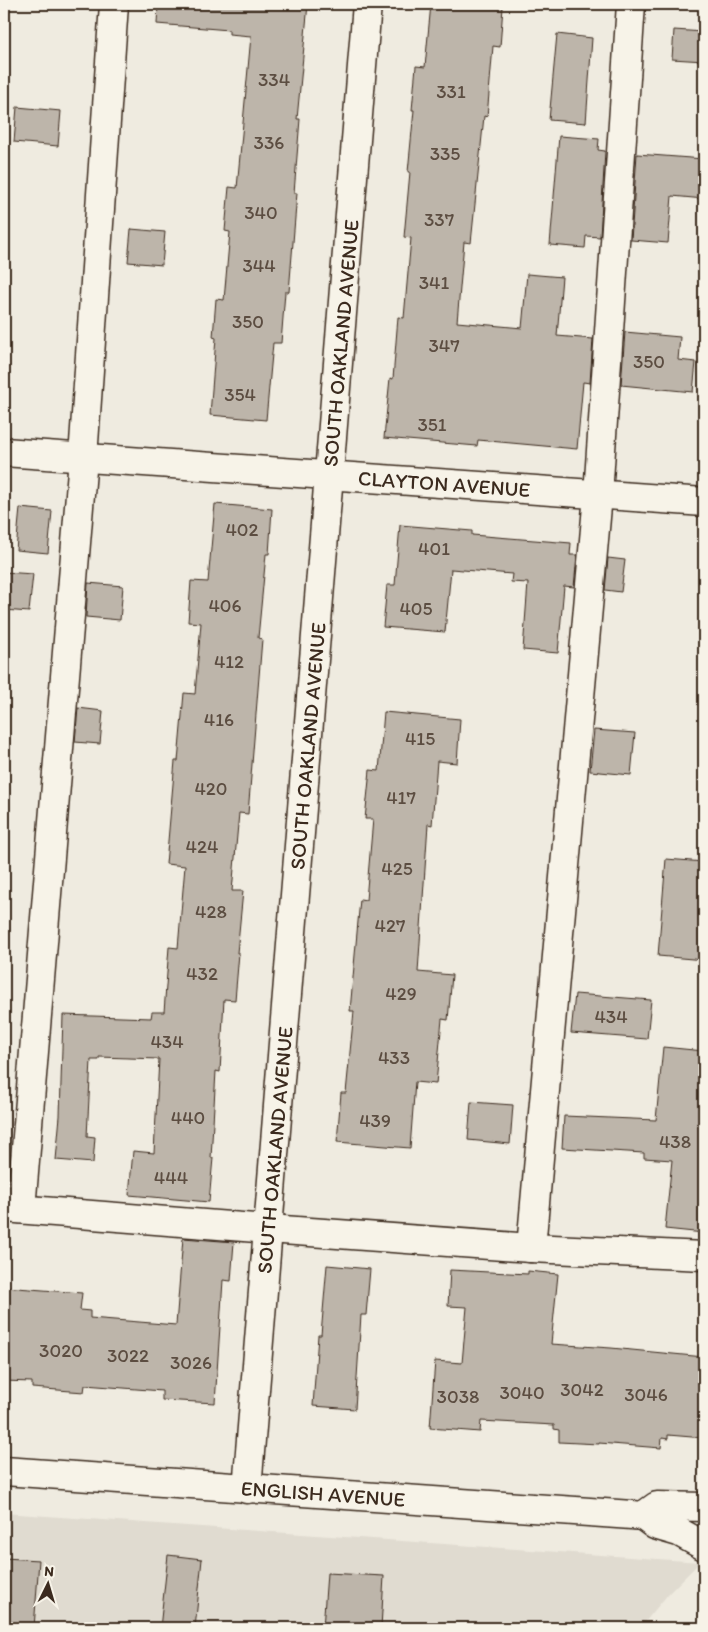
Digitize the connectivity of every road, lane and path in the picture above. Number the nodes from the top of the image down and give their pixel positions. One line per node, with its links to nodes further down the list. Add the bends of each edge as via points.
1 (114, 4): 5 (street)
2 (367, 4): 6 (street, SOUTH OAKLAND AVENUE)
3 (631, 4): 7 (street)
4 (4, 452): 5 (street, CLAYTON AVENUE)
5 (83, 458): 6 (street, CLAYTON AVENUE); 9 (street)
6 (330, 475): 7 (street, CLAYTON AVENUE); 10 (street, SOUTH OAKLAND AVENUE)
7 (598, 495): 8 (street, CLAYTON AVENUE); 11 (street)
8 (704, 502)
9 (13, 1208): 10 (street)
10 (268, 1230): 11 (street); 14 (street, SOUTH OAKLAND AVENUE)
11 (531, 1248): 12 (street)
12 (704, 1256)
13 (4, 1471): 14 (street, ENGLISH AVENUE)
14 (247, 1489): 16 (street, ENGLISH AVENUE)
15 (704, 1507): 16 (street, ENGLISH AVENUE, via 657,1506)
16 (643, 1516): 17 (street, ENGLISH AVENUE, via 655,1525 679,1532)
17 (704, 1546)

